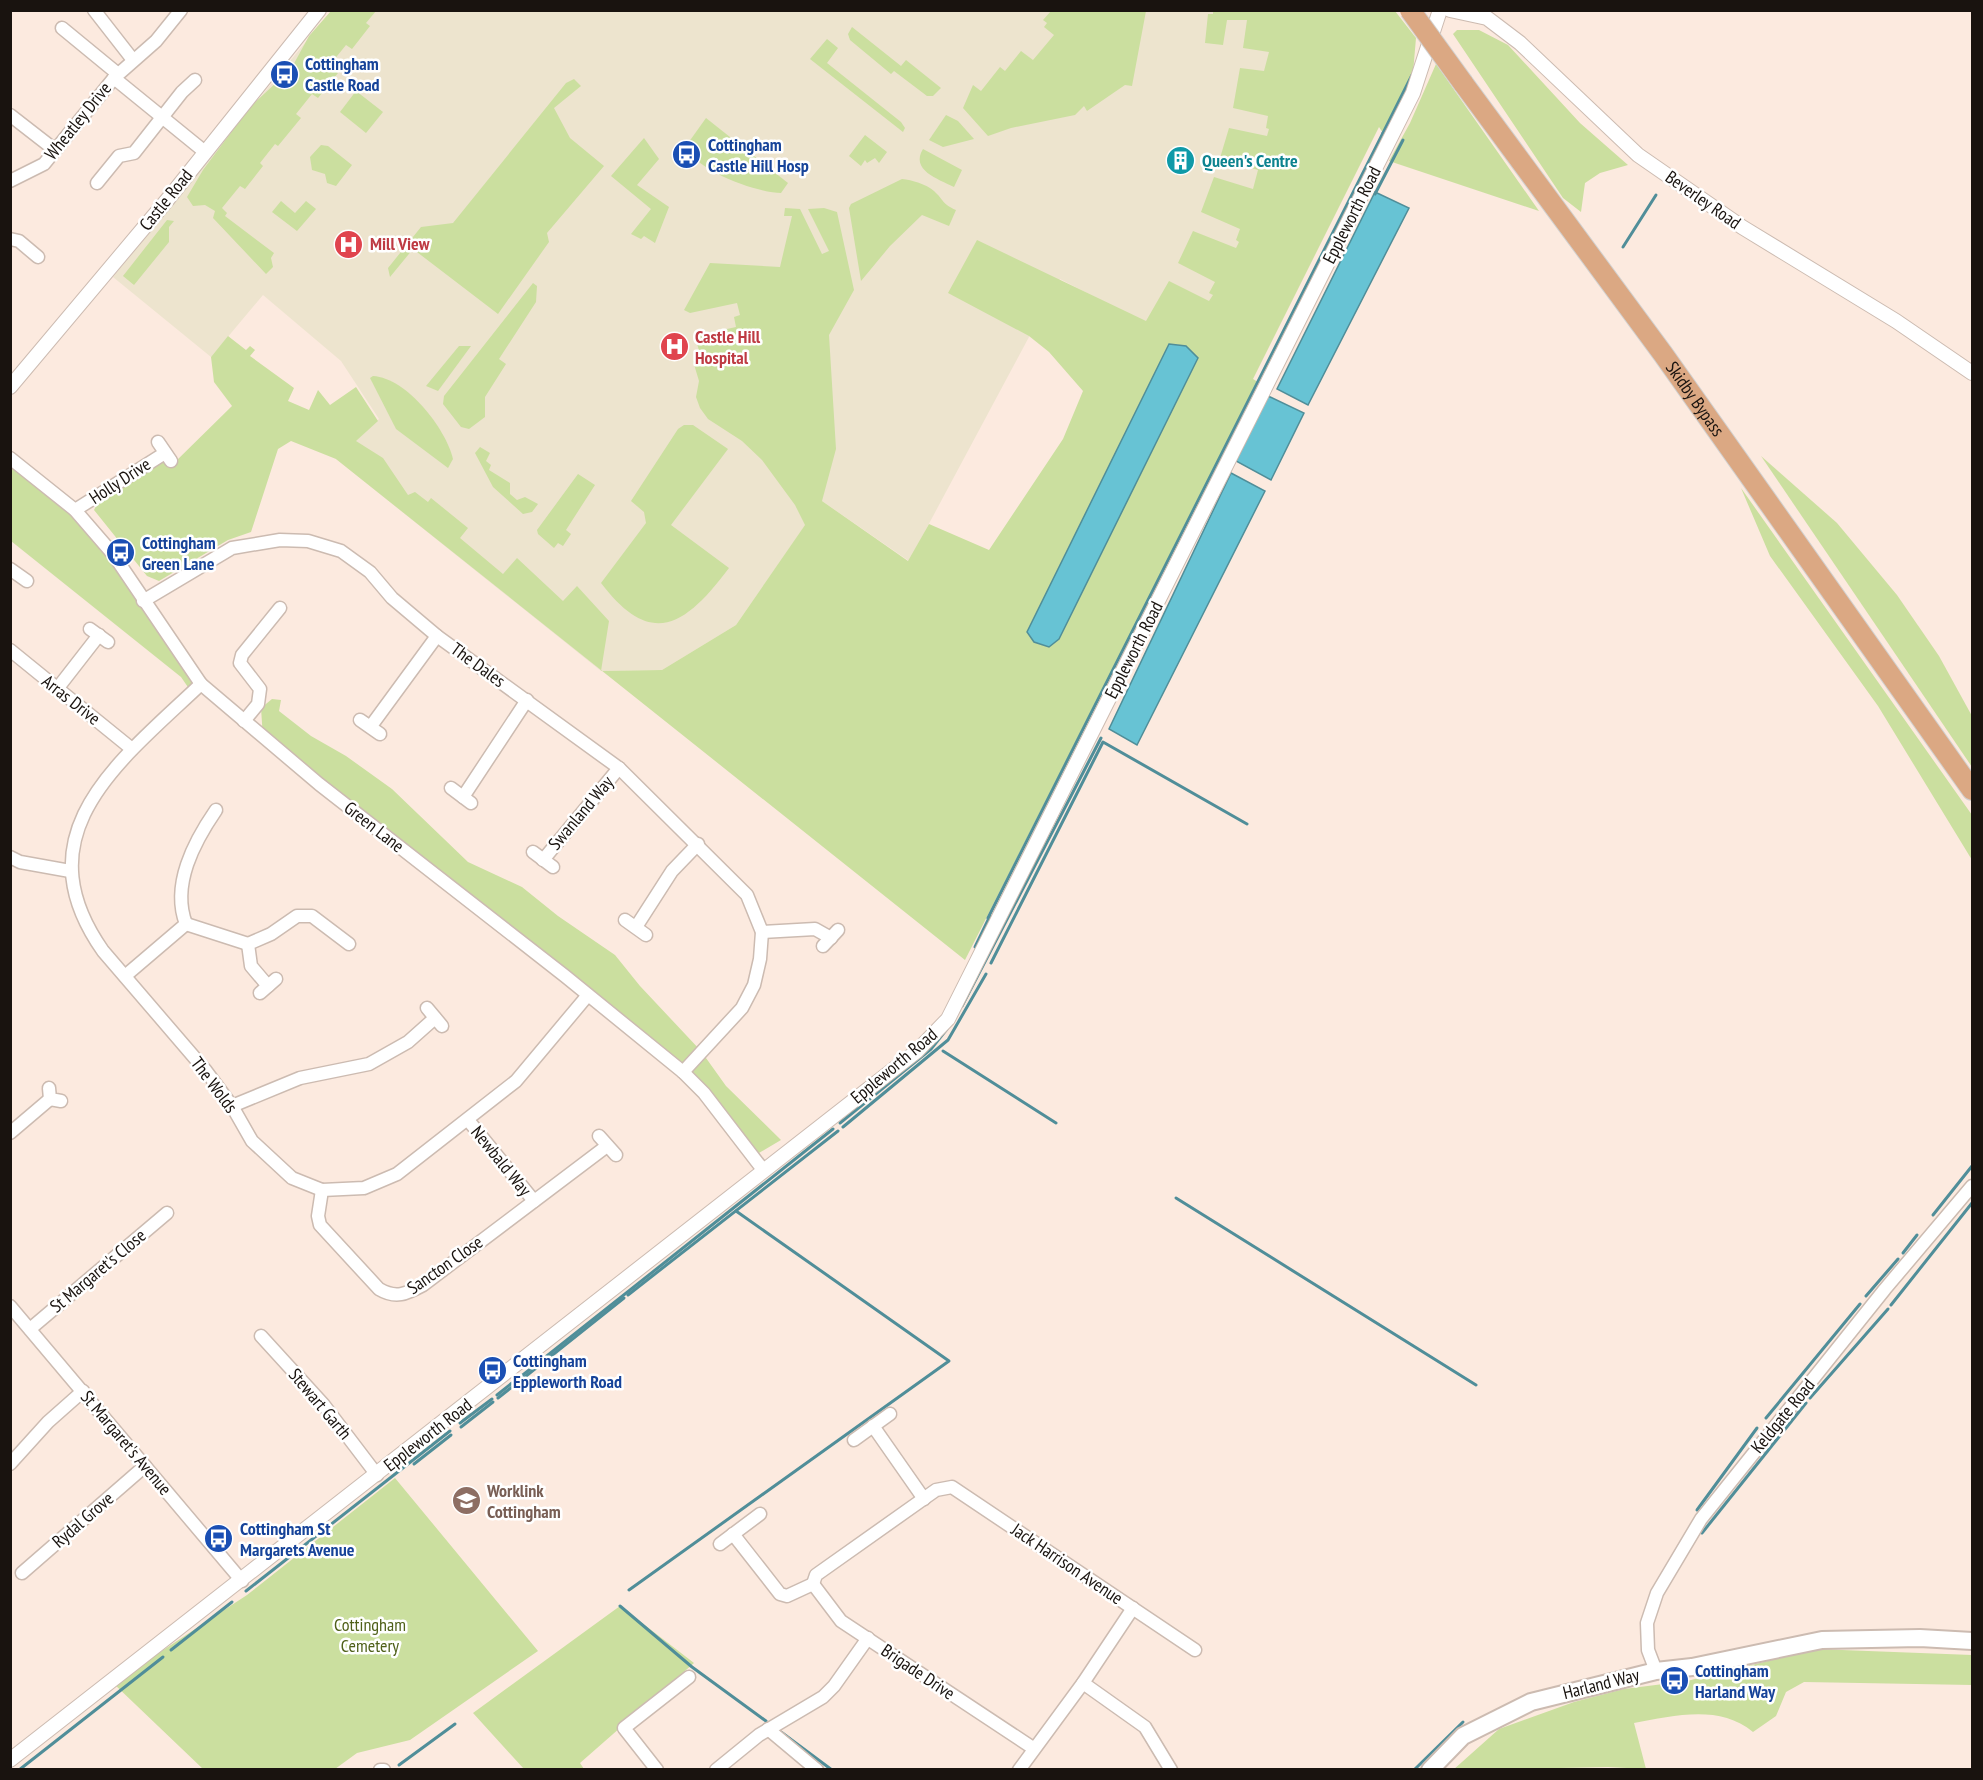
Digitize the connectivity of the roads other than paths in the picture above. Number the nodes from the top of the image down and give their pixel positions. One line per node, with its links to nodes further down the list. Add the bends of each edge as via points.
1 (94, 10): 8 (street)
2 (181, 10): 8 (street, Wheatley Drive)
3 (319, 10): 14 (street, Castle Road)
4 (1410, 10): 37 (highway, Skidby Bypass, bridge, via 1664,354)
5 (1440, 10): 59 (street, Eppleworth Road, via 1413,93 948,1019 917,1051)
6 (1450, 10): 19 (street, Beverley Road, via 1487,18 1520,43 1638,156)
7 (62, 28): 9 (street)
8 (133, 60): 9 (street, Wheatley Drive)
9 (116, 76): 12 (street, Wheatley Drive); 13 (street, Wheatley Drive)
10 (195, 80): 12 (street)
11 (10, 115): 13 (street)
12 (162, 117): 14 (street, Wheatley Drive); 16 (street, via 134,153 119,156)
13 (55, 150): 15 (street, Wheatley Drive, via 44,164)
14 (205, 152): 20 (street, Castle Road)
15 (10, 181)
16 (97, 183)
17 (10, 238): 18 (street, via 19,240)
18 (38, 257)
19 (1972, 373)
20 (10, 387)
21 (165, 452): 23 (street, Holly Drive)
22 (10, 459): 23 (street, Green Lane)
23 (75, 510): 24 (street, Green Lane, via 113,554)
24 (143, 601): 27 (street, The Dales, via 232,548 280,540 308,541 341,551 370,572 392,598); 29 (street, Green Lane)
25 (280, 608): 32 (street, via 242,655 240,663 260,689 258,704)
26 (99, 636): 30 (street)
27 (437, 636): 31 (street, The Dales); 33 (street)
28 (10, 650): 30 (street, Arras Drive)
29 (201, 684): 32 (street, Green Lane); 34 (street, The Wolds)
30 (57, 689): 34 (street, Arras Drive)
31 (526, 700): 35 (street, The Dales); 36 (street, via 467,800)
32 (244, 721): 51 (street, Green Lane)
33 (370, 726)
34 (132, 749): 42 (street, The Wolds, via 106,779 80,822)
35 (619, 768): 39 (street, The Dales); 41 (street, Swanland Way)
36 (451, 788)
37 (1972, 790)
38 (228, 817): 43 (street, via 213,808 187,860 183,896)
39 (699, 844): 44 (street, The Dales, via 747,895); 45 (street, via 630,923)
40 (10, 857): 42 (street)
41 (543, 860)
42 (70, 871): 49 (street, The Wolds, via 78,908 89,931)
43 (186, 924): 48 (street); 49 (street)
44 (762, 932): 47 (street, via 815,929); 53 (street, The Dales, via 754,985 741,1008)
45 (646, 935)
46 (346, 937): 48 (street, via 312,916 297,916 272,934)
47 (830, 938)
48 (248, 944): 50 (street, via 251,966)
49 (125, 976): 55 (street, The Wolds)
50 (268, 986)
51 (588, 995): 53 (street, Green Lane); 56 (street, The Wolds, via 516,1081)
52 (435, 1017): 55 (street, via 408,1042 369,1064 300,1078)
53 (683, 1072): 59 (street, Green Lane)
54 (53, 1096): 57 (street)
55 (231, 1106): 61 (street, The Wolds, via 252,1141 273,1163 292,1178)
56 (468, 1120): 61 (street, The Wolds, via 397,1174 364,1188); 62 (street, Newbald Way)
57 (10, 1133)
58 (607, 1146): 62 (street, Sancton Close)
59 (764, 1171): 73 (street, Eppleworth Road)
60 (1972, 1185): 85 (street, Keldgate Road, via 1701,1519 1657,1593 1647,1623 1648,1650)
61 (322, 1190): 62 (street, Sancton Close, via 320,1225 390,1296 404,1295 423,1285)
62 (534, 1201)
63 (167, 1213): 65 (street, St Margaret's Close)
64 (10, 1306): 65 (street, St Margaret's Avenue)
65 (30, 1329): 67 (street, St Margaret's Avenue)
66 (259, 1333): 73 (street, Stewart Garth, via 323,1404)
67 (83, 1391): 71 (street); 72 (street, St Margaret's Avenue)
68 (890, 1414): 69 (street)
69 (873, 1426): 70 (street); 74 (street)
70 (854, 1440)
71 (10, 1464)
72 (145, 1466): 78 (street, Rydal Grove); 79 (street, St Margaret's Avenue)
73 (377, 1475): 79 (street, Eppleworth Road)
74 (924, 1499): 80 (street, via 816,1575); 81 (street, Jack Harrison Avenue, via 936,1490 952,1487)
75 (760, 1514): 76 (street)
76 (733, 1534): 77 (street); 80 (street, via 780,1594 787,1596)
77 (720, 1544)
78 (22, 1573)
79 (242, 1581): 90 (street, Eppleworth Road)
80 (813, 1584): 82 (street, Brigade Drive, via 841,1621)
81 (1133, 1608): 84 (street); 87 (street, Jack Harrison Avenue)
82 (868, 1638): 88 (street, via 823,1697); 89 (street, Brigade Drive)
83 (1972, 1641): 85 (main road, Harland Way, via 1822,1640)
84 (1195, 1650)
85 (1656, 1671): 96 (main road, Harland Way, via 1531,1701 1463,1736)
86 (689, 1677): 91 (street, via 624,1728)
87 (1083, 1683): 89 (street, Jack Harrison Avenue); 95 (street, via 1151,1732)
88 (768, 1729): 92 (street); 93 (street)
89 (1033, 1748): 94 (street, Jack Harrison Avenue)
90 (10, 1760)
91 (657, 1770)
92 (716, 1770)
93 (817, 1770)
94 (1019, 1770)
95 (1171, 1770)
96 (1430, 1770)

